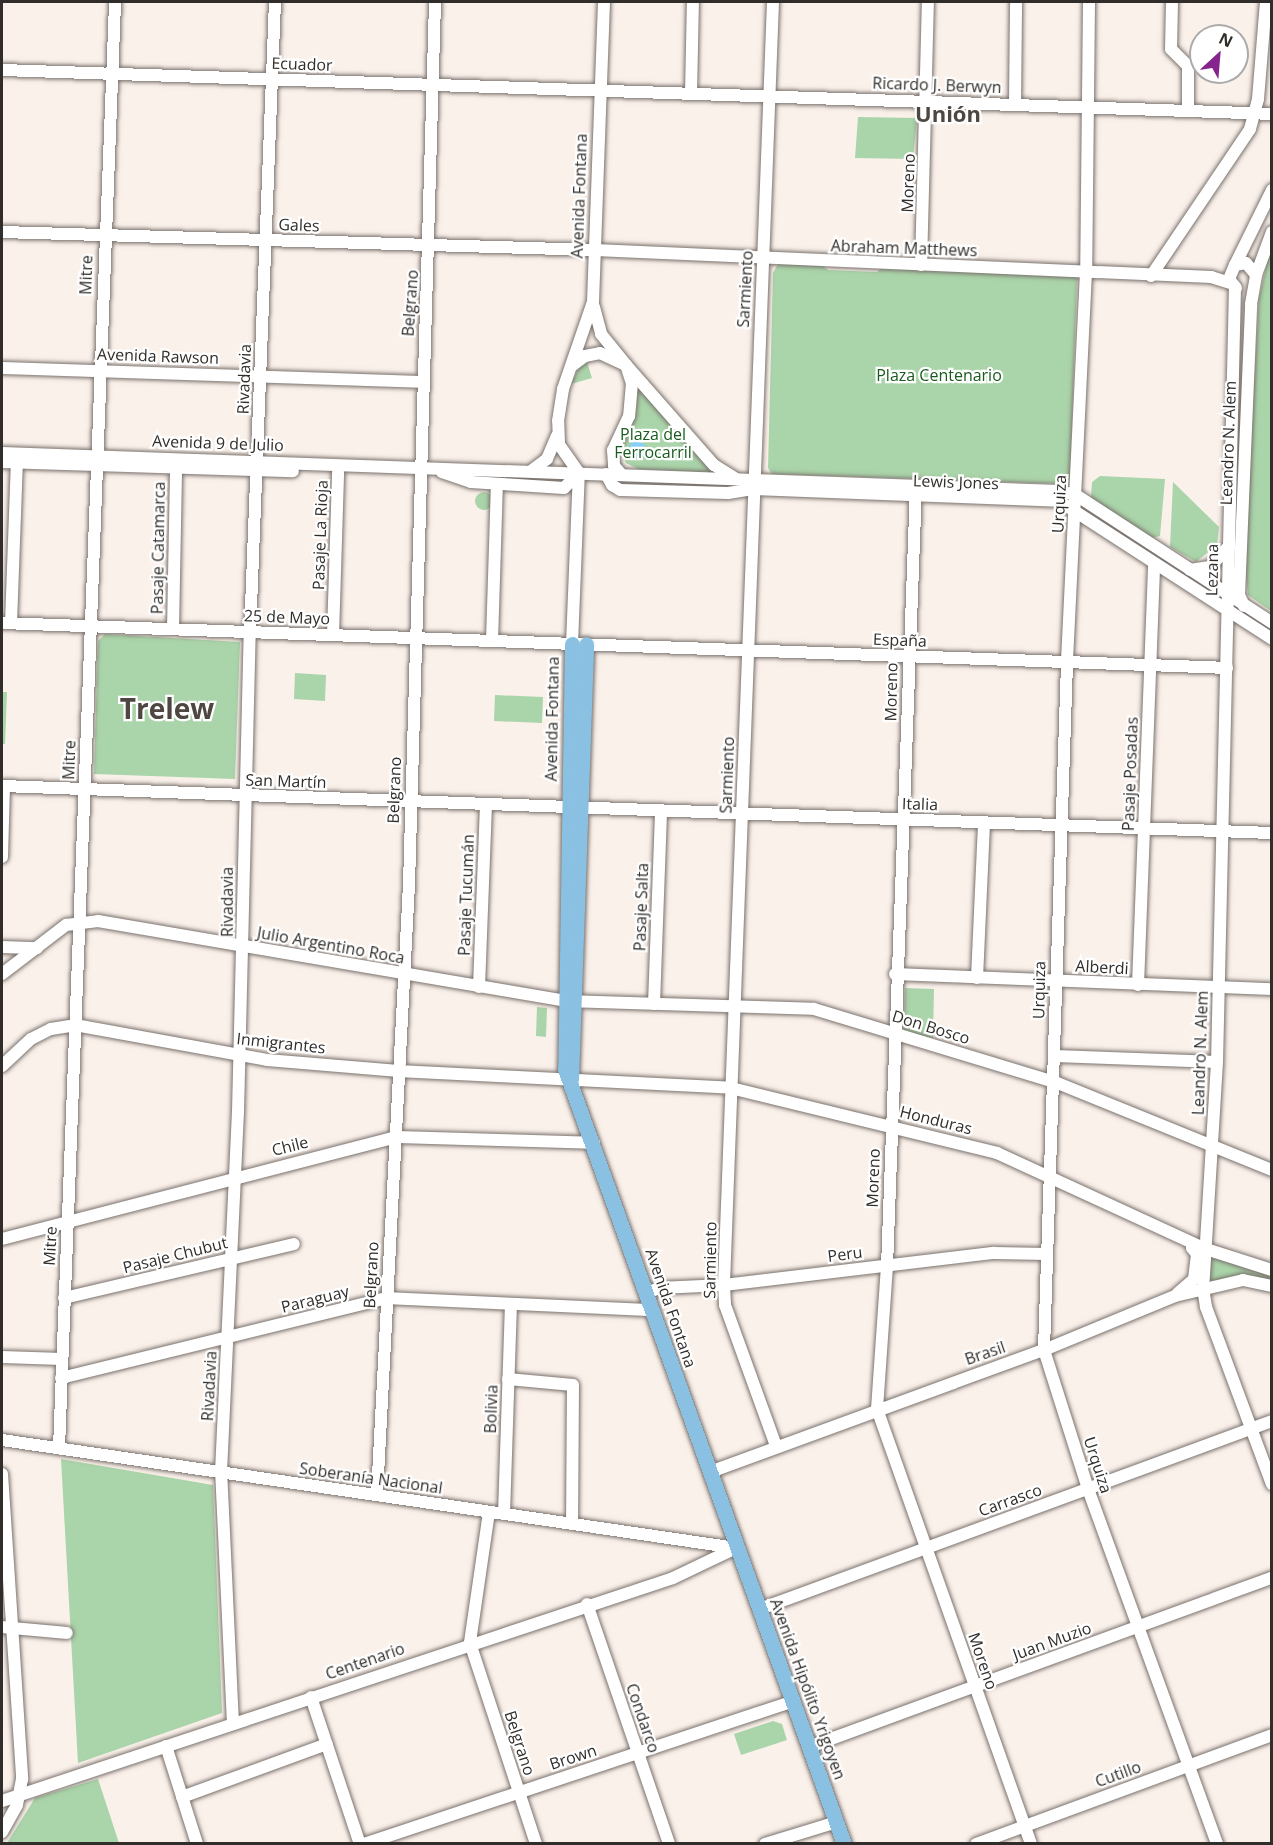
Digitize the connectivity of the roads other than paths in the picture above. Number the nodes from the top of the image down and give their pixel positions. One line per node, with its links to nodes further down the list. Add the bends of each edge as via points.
1 (115, 2): 13 (street, Mitre)
2 (275, 2): 14 (street, Rivadavia)
3 (435, 2): 15 (street, Belgrano)
4 (604, 2): 16 (street, Avenida Fontana)
5 (693, 2): 17 (street)
6 (773, 2): 18 (street, Sarmiento)
7 (928, 2): 19 (street, Moreno)
8 (1016, 2): 20 (street)
9 (1089, 2): 21 (street, Urquiza)
10 (1172, 2): 22 (street, via 1171,49 1188,66)
11 (1266, 2): 23 (street)
12 (2, 70): 13 (street, Ecuador)
13 (113, 74): 14 (street, Ecuador); 28 (street, Mitre)
14 (271, 79): 15 (street, Ecuador); 29 (street, Rivadavia)
15 (434, 85): 16 (street, Ecuador); 30 (street, Belgrano)
16 (602, 92): 17 (street, Ricardo J. Berwyn); 31 (street, Avenida Fontana)
17 (691, 94): 18 (street, Ricardo J. Berwyn)
18 (769, 95): 19 (street, Ricardo J. Berwyn); 32 (street, Sarmiento)
19 (927, 101): 20 (street, Ricardo J. Berwyn); 33 (street, Moreno)
20 (1015, 104): 21 (street, Ricardo J. Berwyn)
21 (1087, 108): 22 (street, Ricardo J. Berwyn); 35 (street, Urquiza)
22 (1188, 111): 23 (street, Ricardo J. Berwyn)
23 (1255, 113): 24 (street, Ricardo J. Berwyn); 36 (street, via 1250,129)
24 (1272, 114)
25 (1272, 190): 34 (street)
26 (2, 232): 28 (street, Gales)
27 (1272, 232): 38 (street, Leandro N. Alem)
28 (104, 235): 29 (street, Gales); 44 (street, Mitre)
29 (265, 241): 30 (street, Gales); 45 (street, Rivadavia)
30 (430, 247): 31 (street, Gales); 46 (street, Belgrano)
31 (595, 250): 32 (street, Abraham Matthews); 40 (street, Avenida Fontana)
32 (763, 259): 33 (street, Abraham Matthews); 63 (street, Sarmiento)
33 (921, 265): 35 (street, Abraham Matthews)
34 (1233, 267): 37 (street, Abraham Matthews); 38 (street, via 1250,266); 39 (street, Leandro N. Alem)
35 (1086, 272): 36 (street, Abraham Matthews); 66 (street, Urquiza)
36 (1151, 276): 37 (street, Abraham Matthews)
37 (1211, 277): 39 (street, Abraham Matthews)
38 (1255, 279): 39 (street, via 1246,289); 72 (street, Leandro N. Alem, via 1240,583)
39 (1233, 285): 67 (street, Leandro N. Alem)
40 (593, 302): 41 (street, Avenida Fontana, via 602,334); 42 (street, Avenida Fontana)
41 (626, 365): 42 (street, via 600,353 585,356); 59 (street, Avenida Fontana, via 632,383 632,403 613,450 614,466); 61 (street, via 714,465)
42 (572, 366): 47 (street, Avenida Fontana, via 560,399)
43 (2, 368): 44 (street, Avenida Rawson)
44 (99, 371): 45 (street, Avenida Rawson); 49 (street, Mitre)
45 (260, 376): 46 (street, Avenida Rawson); 52 (street, Rivadavia)
46 (422, 382): 54 (street, Belgrano)
47 (557, 435): 56 (street, via 547,459); 57 (street)
48 (2, 453): 49 (street, Avenida 9 de Julio)
49 (97, 460): 51 (street, Avenida 9 de Julio); 52 (street, Avenida 9 de Julio); 53 (street, Avenida 9 de Julio); 76 (street, Mitre)
50 (2, 462): 51 (street, Avenida 9 de Julio)
51 (17, 462): 74 (street)
52 (257, 466): 53 (street, Avenida 9 de Julio); 54 (street, Avenida 9 de Julio); 55 (street, Avenida 9 de Julio); 78 (street, Rivadavia)
53 (176, 467): 77 (street, Pasaje Catamarca)
54 (425, 471): 55 (street, Avenida 9 de Julio); 56 (street, Avenida 9 de Julio); 62 (street, Avenida 9 de Julio, via 465,481); 80 (street, Belgrano)
55 (338, 472): 79 (street, Pasaje La Rioja)
56 (524, 472): 57 (street, Avenida 9 de Julio); 62 (street)
57 (579, 473): 58 (street, Lewis Jones); 62 (street, Avenida 9 de Julio, via 564,488); 83 (street, Avenida Fontana)
58 (606, 474): 59 (street, Lewis Jones); 64 (street, Lewis Jones, via 620,490)
59 (622, 475): 60 (street, Lewis Jones)
60 (686, 478): 61 (street, Lewis Jones); 64 (street)
61 (740, 480): 63 (street, Lewis Jones)
62 (501, 484): 82 (street)
63 (753, 484): 64 (street, Lewis Jones, via 728,493); 65 (street, Lewis Jones); 84 (street, Sarmiento)
64 (671, 492)
65 (916, 492): 66 (street, Lewis Jones, via 1060,491); 85 (street, Moreno)
66 (1075, 502): 69 (street, Lewis Jones); 70 (street, Lewis Jones); 86 (street, Urquiza)
67 (1230, 530): 68 (street, Lezana)
68 (1229, 546): 70 (street, via 1210,567); 71 (street, Lezana)
69 (1154, 564): 73 (street, Lewis Jones); 87 (street, Pasaje Posadas)
70 (1187, 570): 71 (street, Lewis Jones)
71 (1228, 595): 72 (street, Lewis Jones); 73 (street, Lezana)
72 (1244, 606): 75 (street, Lewis Jones)
73 (1228, 611): 81 (street, Lewis Jones); 88 (street, Leandro N. Alem)
74 (6, 623): 76 (street, 25 de Mayo)
75 (1272, 623)
76 (91, 626): 77 (street, 25 de Mayo); 90 (street, Mitre)
77 (173, 629): 78 (street, 25 de Mayo)
78 (250, 632): 79 (street, 25 de Mayo); 91 (street, Rivadavia)
79 (333, 635): 80 (street, 25 de Mayo)
80 (416, 639): 82 (street, 25 de Mayo); 92 (street, Belgrano)
81 (1272, 639)
82 (492, 641): 83 (street, 25 de Mayo)
83 (579, 644): 84 (street, España); 94 (main road, Avenida Fontana)
84 (747, 650): 85 (street, España); 96 (street, Sarmiento)
85 (908, 656): 86 (street, España); 97 (street, Moreno)
86 (1067, 663): 87 (street, España); 99 (street, Urquiza)
87 (1150, 666): 88 (street, España); 100 (street, Pasaje Posadas)
88 (1227, 668): 101 (street, Leandro N. Alem)
89 (3, 786): 90 (street, San Martín); 103 (street)
90 (85, 789): 91 (street, San Martín); 104 (street, Mitre)
91 (246, 796): 92 (street, San Martín); 106 (street, Rivadavia)
92 (410, 802): 93 (street, San Martín); 110 (street, Belgrano)
93 (486, 805): 94 (street, San Martín); 114 (street, Pasaje Tucumán)
94 (575, 808): 95 (street, Italia); 117 (main road, Avenida Fontana)
95 (661, 812): 96 (street, Italia); 118 (street, Pasaje Salta)
96 (742, 815): 97 (street, Italia); 119 (street, Sarmiento)
97 (905, 820): 98 (street, Italia); 109 (street, Moreno)
98 (984, 822): 99 (street, Italia); 111 (street)
99 (1061, 826): 100 (street, Italia); 112 (street, Urquiza)
100 (1144, 827): 101 (street, Italia); 113 (street, Pasaje Posadas)
101 (1223, 831): 102 (street, Italia); 115 (street, Leandro N. Alem)
102 (1272, 833)
103 (2, 857)
104 (80, 921): 106 (street, Julio Argentino Roca); 107 (street, Julio Argentino Roca, via 57,930); 120 (street, Mitre)
105 (2, 947): 107 (street)
106 (243, 947): 110 (street, Julio Argentino Roca); 122 (street, Rivadavia)
107 (37, 948): 108 (street, Julio Argentino Roca)
108 (2, 974)
109 (896, 974): 111 (street, Alberdi); 121 (street, Moreno)
110 (403, 975): 114 (street, Julio Argentino Roca); 126 (street, Belgrano)
111 (977, 978): 112 (street, Alberdi)
112 (1055, 981): 113 (street, Alberdi); 123 (street, Urquiza)
113 (1138, 985): 115 (street, Alberdi)
114 (479, 987): 117 (street, Julio Argentino Roca)
115 (1219, 987): 116 (street, Alberdi); 124 (street, Leandro N. Alem)
116 (1272, 989)
117 (569, 1001): 118 (street, Don Bosco); 127 (main road, Avenida Fontana, via 563,1061)
118 (654, 1004): 119 (street, Don Bosco)
119 (734, 1006): 121 (street, Don Bosco, via 814,1009); 129 (street, Sarmiento)
120 (75, 1025): 122 (street, Inmigrantes); 125 (street, Inmigrantes, via 51,1029); 137 (street, Mitre)
121 (893, 1033): 128 (street, Don Bosco); 130 (street, Moreno)
122 (239, 1056): 126 (street, Inmigrantes); 135 (street, Rivadavia)
123 (1055, 1056): 124 (street); 128 (street, Urquiza)
124 (1217, 1062): 133 (street, Leandro N. Alem)
125 (2, 1066)
126 (399, 1071): 127 (street, Inmigrantes); 131 (street, Belgrano)
127 (571, 1079): 129 (street, Honduras); 132 (main road, Avenida Fontana)
128 (1056, 1082): 133 (street, Don Bosco); 136 (street, Urquiza)
129 (731, 1088): 130 (street, Honduras); 146 (street, Sarmiento)
130 (891, 1126): 136 (street, Honduras, via 997,1153); 144 (street, Moreno)
131 (395, 1137): 132 (street, Chile); 135 (street, Chile); 151 (street, Belgrano)
132 (594, 1143): 149 (main road, Avenida Fontana)
133 (1212, 1146): 134 (street, Don Bosco); 141 (street, Leandro N. Alem)
134 (1272, 1170)
135 (234, 1176): 137 (street, Chile); 143 (street, Rivadavia)
136 (1050, 1176): 139 (street, Honduras); 142 (street, Urquiza)
137 (68, 1221): 138 (street, Chile); 152 (street, Mitre)
138 (2, 1239)
139 (1188, 1241): 141 (street, Honduras); 150 (street, via 1197,1254 1194,1279)
140 (294, 1244): 143 (street, Pasaje Chubut)
141 (1206, 1249): 145 (street, Honduras); 148 (street, Leandro N. Alem)
142 (1047, 1254): 144 (street, Peru, via 994,1253); 156 (street, Urquiza)
143 (232, 1258): 152 (street, Pasaje Chubut); 155 (street, Rivadavia)
144 (887, 1266): 146 (street, Peru); 161 (street, Moreno)
145 (1272, 1270)
146 (724, 1285): 149 (street, Peru, via 659,1288); 165 (street, Sarmiento, via 725,1305)
147 (1272, 1286): 148 (street, Brasil, via 1243,1280)
148 (1203, 1288): 150 (street, Brasil); 163 (street, Leandro N. Alem, via 1206,1307)
149 (647, 1293): 154 (main road, Avenida Fontana)
150 (1175, 1296): 156 (street, Brasil)
151 (386, 1298): 153 (street, Paraguay); 155 (street, Paraguay); 172 (street, Belgrano)
152 (64, 1299): 158 (street, Mitre)
153 (511, 1305): 154 (street, Paraguay); 160 (street, Bolivia)
154 (653, 1310): 168 (main road, Avenida Fontana)
155 (227, 1337): 159 (street, Paraguay); 167 (street, Rivadavia)
156 (1044, 1350): 161 (street, Brasil); 171 (street, Urquiza)
157 (2, 1357): 158 (street)
158 (62, 1359): 159 (street, Mitre)
159 (62, 1378): 166 (street, Mitre)
160 (508, 1379): 174 (street, Bolivia); 175 (street, via 573,1385)
161 (877, 1409): 165 (street, Brasil); 177 (street, Moreno)
162 (1272, 1422): 163 (street, Carrasco)
163 (1251, 1429): 170 (street, Leandro N. Alem); 171 (street, Carrasco)
164 (2, 1440): 166 (street, Soberanía Nacional)
165 (776, 1446): 168 (street, Brasil)
166 (60, 1448): 167 (street, Soberanía Nacional)
167 (221, 1472): 172 (street, Soberanía Nacional); 188 (street, Rivadavia)
168 (710, 1472): 176 (main road, Avenida Fontana)
169 (2, 1474): 182 (street)
170 (1272, 1484)
171 (1088, 1489): 177 (street, Carrasco); 181 (street, Urquiza)
172 (377, 1495): 173 (street, Soberanía Nacional)
173 (489, 1512): 174 (street, Soberanía Nacional); 184 (street, Belgrano)
174 (504, 1514): 175 (street, Soberanía Nacional)
175 (572, 1524): 176 (street, Soberanía Nacional)
176 (736, 1548): 179 (street, Centenario, via 686,1574); 180 (main road, Avenida Hipólito Yrigoyen)
177 (926, 1548): 180 (street, Carrasco); 185 (street, Moreno)
178 (1272, 1578): 181 (street, Juan Muzio)
179 (586, 1604): 184 (street, Centenario); 193 (street, Condarco)
180 (760, 1609): 187 (main road, Avenida Hipólito Yrigoyen)
181 (1137, 1627): 185 (street, Juan Muzio); 194 (street, Urquiza)
182 (7, 1628): 183 (street); 196 (street, via 22,1761)
183 (67, 1633)
184 (470, 1643): 186 (street, Centenario); 195 (street, Belgrano)
185 (975, 1686): 192 (street, Juan Muzio); 200 (street, Moreno)
186 (311, 1697): 188 (street, Centenario); 190 (street)
187 (793, 1701): 192 (main road, Avenida Hipólito Yrigoyen); 193 (street, Brown)
188 (233, 1724): 191 (street, Centenario)
189 (1270, 1739): 194 (street, Cutillo)
190 (327, 1744): 197 (street); 203 (street)
191 (166, 1746): 196 (street, Centenario); 197 (street)
192 (809, 1747): 199 (main road, Avenida Hipólito Yrigoyen)
193 (638, 1753): 195 (street, Brown); 205 (street, Condarco)
194 (1188, 1765): 200 (street, Cutillo); 210 (street, Urquiza)
195 (519, 1792): 203 (street, Brown); 204 (street, Belgrano)
196 (19, 1796): 198 (street, Centenario); 201 (street)
197 (182, 1797): 202 (street)
198 (2, 1801)
199 (837, 1822): 206 (street); 207 (main road, Avenida Hipólito Yrigoyen)
200 (1024, 1826): 208 (street, Cutillo); 209 (street, Moreno)
201 (2, 1832)
202 (197, 1844)
203 (362, 1844)
204 (536, 1844)
205 (669, 1844)
206 (765, 1844)
207 (844, 1844)
208 (976, 1844)
209 (1031, 1844)
210 (1217, 1844)

